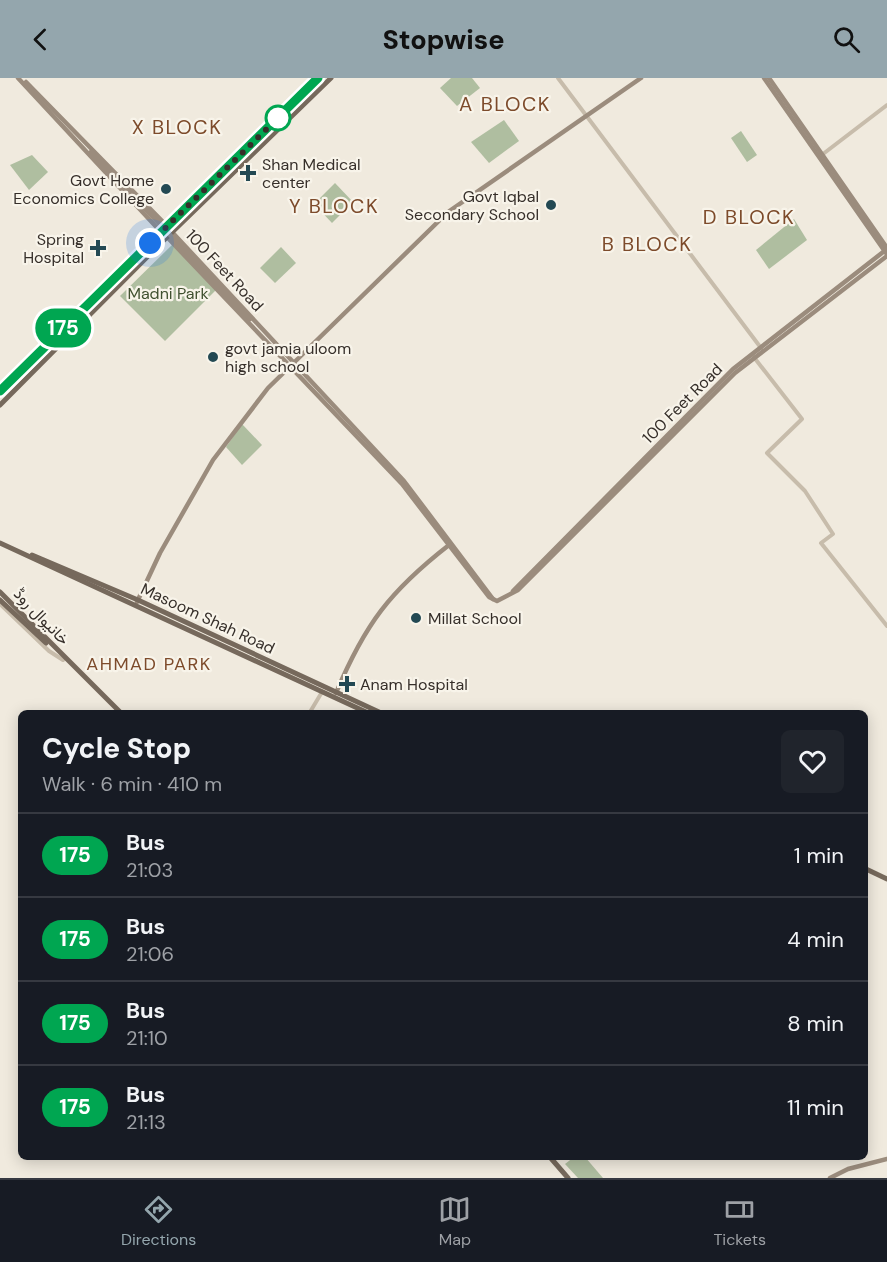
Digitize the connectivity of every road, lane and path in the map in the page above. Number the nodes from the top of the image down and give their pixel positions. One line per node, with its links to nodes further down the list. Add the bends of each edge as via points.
1 (20, 78): 10 (main road)
2 (318, 78): 12 (main road)
3 (332, 78): 14 (main road)
4 (558, 78): 9 (street)
5 (641, 78): 9 (main road)
6 (764, 78): 16 (main road)
7 (769, 78): 11 (main road)
8 (887, 105): 11 (street)
9 (587, 116): 18 (street); 21 (main road, via 448,212)
10 (81, 142): 12 (main road); 13 (main road); 17 (main road, bridge)
11 (823, 154): 16 (main road)
12 (167, 226): 13 (main road)
13 (161, 232): 20 (main road)
14 (172, 232): 15 (main road); 17 (main road, 100 Feet Road)
15 (167, 237): 17 (main road, 100 Feet Road); 23 (main road)
16 (886, 252): 18 (main road, 100 Feet Road)
17 (263, 334): 21 (main road, 100 Feet Road)
18 (761, 349): 19 (main road, 100 Feet Road)
19 (753, 355): 25 (main road, 100 Feet Road, via 502,600 492,599); 28 (street, via 802,419 767,453 811,499 833,534 821,543)
20 (26, 365): 22 (main road); 22 (main road)
21 (292, 365): 25 (main road, 100 Feet Road, via 402,484); 27 (main road, via 223,444 160,553)
22 (0, 388)
23 (0, 405)
24 (0, 543): 27 (main road, Masoom Shah Road)
25 (450, 545): 33 (main road, via 406,581 368,626)
26 (0, 596): 29 (main road, خانیوال روڈ); 29 (main road); 30 (street); 30 (main road, خانیوال روڈ); 30 (street, خانیوال روڈ, via 49,651)
27 (137, 602): 31 (main road, Masoom Shah Road)
28 (887, 626)
29 (54, 650): 30 (main road, خانیوال روڈ)
30 (64, 659): 35 (main road, خانیوال روڈ)
31 (299, 678): 32 (main road, Masoom Shah Road); 33 (main road, Masoom Shah Road)
32 (322, 692): 34 (main road, Masoom Shah Road); 36 (street)
33 (336, 693): 34 (main road, Masoom Shah Road)
34 (359, 706): 37 (main road, Masoom Shah Road); 38 (main road, Masoom Shah Road)
35 (117, 710)
36 (311, 710)
37 (364, 710)
38 (372, 710)
39 (868, 870): 40 (main road)
40 (887, 879)
41 (554, 1160): 43 (main road)
42 (887, 1160): 44 (main road, via 848,1169)
43 (569, 1178)
44 (830, 1178)

